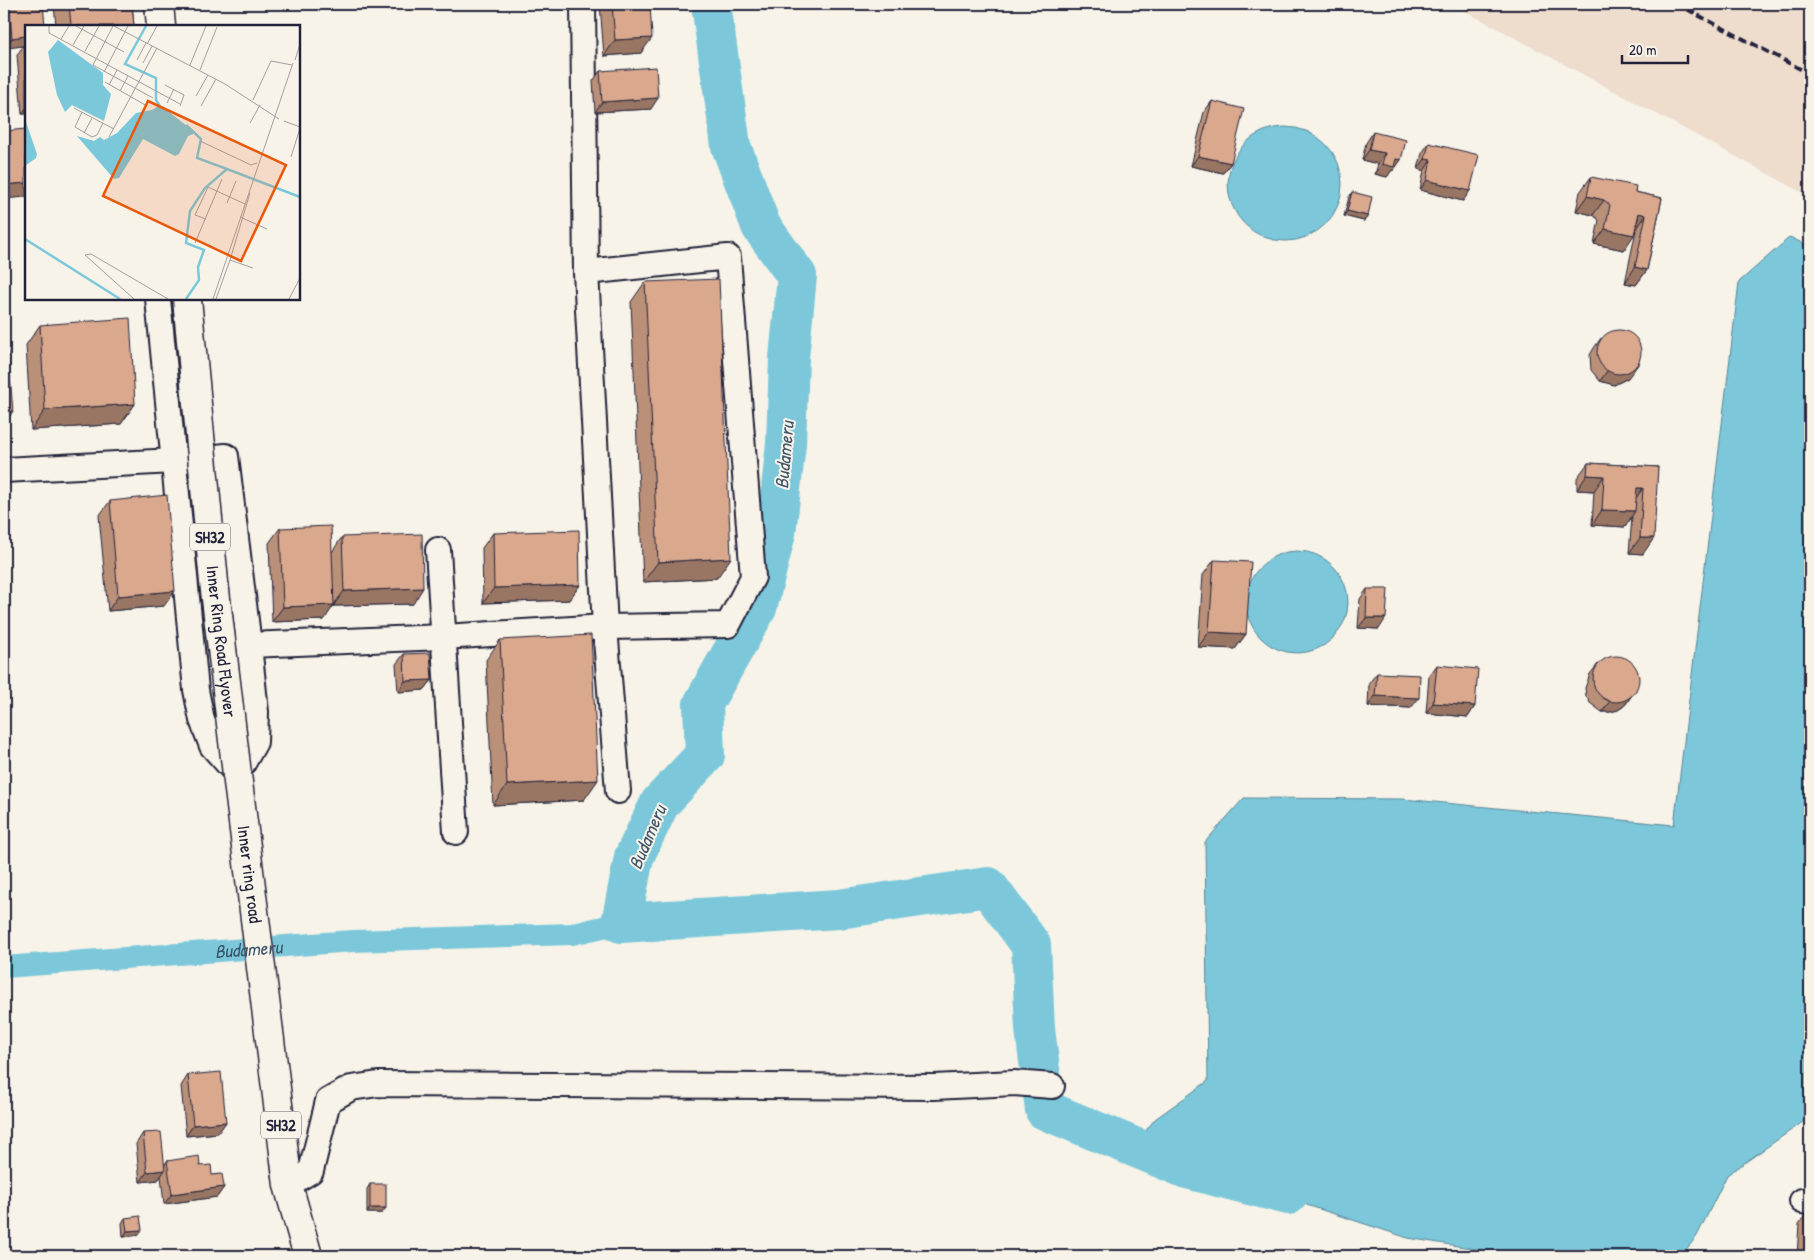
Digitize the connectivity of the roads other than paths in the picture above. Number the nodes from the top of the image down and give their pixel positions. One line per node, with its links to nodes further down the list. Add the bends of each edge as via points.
1 (159, 4): 3 (main road)
2 (583, 4): 4 (street)
3 (161, 25)
4 (586, 272): 10 (street); 10 (street, via 728,257 753,577 728,625)
5 (158, 300): 7 (street)
6 (187, 300): 13 (main road, Inner Ring Road Flyover / SH32, bridge, via 214,582)
7 (174, 461): 8 (street); 12 (street, via 226,456); 13 (street, via 196,690 202,720 212,746)
8 (4, 470)
9 (438, 550): 11 (street)
10 (605, 627): 11 (street); 14 (street)
11 (443, 636): 12 (street); 15 (street)
12 (249, 645): 13 (street, via 256,712 255,742)
13 (237, 774): 17 (main road, Inner ring road / SH32)
14 (618, 791)
15 (456, 832)
16 (1052, 1086): 17 (street, via 1014,1083 934,1087 378,1084 351,1088 328,1101 311,1170)
17 (288, 1185): 18 (main road, SH32); 19 (main road, SH32)
18 (290, 1256)
19 (308, 1256)

